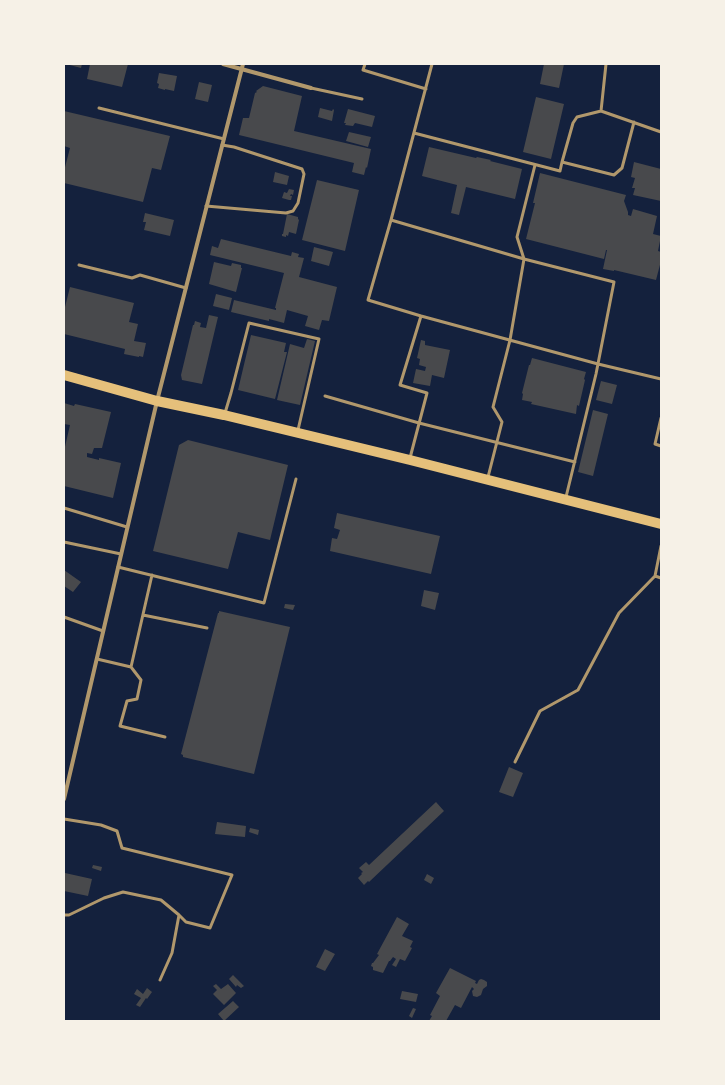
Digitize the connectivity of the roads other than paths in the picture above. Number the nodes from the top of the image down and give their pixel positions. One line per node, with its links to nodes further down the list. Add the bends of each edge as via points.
1 (223, 64): 5 (street)
2 (365, 64): 7 (lane, via 364,70)
3 (432, 64): 7 (lane)
4 (606, 64): 10 (lane)
5 (242, 66): 6 (street); 14 (street)
6 (311, 88): 8 (lane)
7 (426, 89): 13 (lane)
8 (362, 99)
9 (99, 108): 14 (lane)
10 (601, 111): 11 (lane); 16 (lane, via 577,117)
11 (634, 122): 12 (lane); 16 (lane, via 622,168 614,175)
12 (661, 132)
13 (414, 133): 17 (lane); 19 (lane)
14 (224, 139): 15 (street)
15 (222, 145): 18 (street); 18 (lane, via 302,169 304,174 298,203 293,211 286,213)
16 (562, 162): 17 (lane, via 560,171)
17 (535, 165): 20 (lane, via 517,238)
18 (206, 206): 22 (street)
19 (391, 220): 20 (lane); 23 (lane, via 368,300)
20 (524, 258): 24 (lane); 25 (lane, via 614,282)
21 (79, 265): 22 (lane, via 132,278 140,275)
22 (186, 288): 29 (street)
23 (421, 316): 24 (lane); 32 (lane, via 400,385 427,393)
24 (510, 340): 25 (lane); 34 (lane, via 493,407 502,422)
25 (598, 364): 27 (lane); 37 (lane)
26 (64, 375): 29 (main road)
27 (661, 379)
28 (325, 396): 32 (lane)
29 (157, 401): 30 (main road); 43 (street)
30 (224, 415): 33 (main road); 33 (lane, via 249,323 319,339)
31 (661, 418): 35 (lane, via 655,444)
32 (419, 423): 34 (lane); 36 (lane)
33 (297, 432): 36 (main road)
34 (496, 443): 37 (lane); 39 (lane)
35 (661, 446)
36 (410, 460): 39 (main road)
37 (575, 462): 40 (lane)
38 (296, 479): 48 (lane, via 264,603)
39 (487, 479): 40 (main road)
40 (565, 499): 42 (main road)
41 (64, 508): 43 (lane)
42 (661, 524)
43 (127, 527): 46 (street)
44 (64, 542): 46 (lane)
45 (661, 546): 49 (lane)
46 (121, 554): 47 (street)
47 (118, 567): 48 (lane); 54 (street)
48 (152, 575): 51 (lane)
49 (655, 576): 50 (lane); 58 (lane, via 619,613 578,690 540,710)
50 (661, 578)
51 (143, 614): 53 (lane); 56 (lane)
52 (64, 617): 54 (lane)
53 (207, 628)
54 (103, 631): 55 (street)
55 (97, 659): 56 (lane); 59 (street)
56 (131, 667): 57 (lane, via 141,680 137,700 127,701 120,726)
57 (165, 737)
58 (515, 762)
59 (64, 799)
60 (64, 819): 62 (lane, via 101,825 117,832 122,848 232,875 210,928 186,922)
61 (64, 915): 62 (lane, via 123,892 161,900)
62 (179, 916): 63 (lane, via 172,953)
63 (160, 980)

